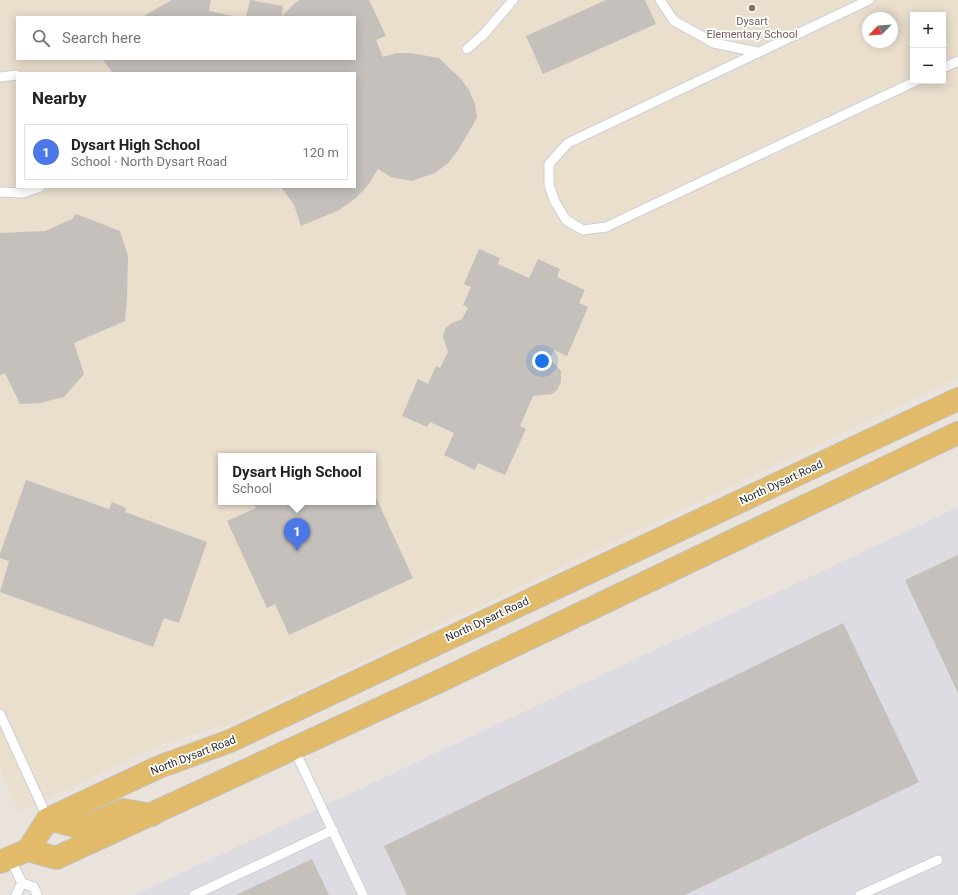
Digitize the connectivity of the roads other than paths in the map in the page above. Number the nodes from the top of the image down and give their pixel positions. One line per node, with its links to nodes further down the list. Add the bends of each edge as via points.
1 (513, 0): 4 (lane, via 484,34)
2 (660, 0): 5 (lane, via 674,21 714,43)
3 (869, 0): 5 (lane)
4 (467, 49)
5 (757, 52): 10 (lane, via 568,143 549,164 549,185 555,202 566,220 583,230 606,227)
6 (958, 61): 7 (lane)
7 (946, 67)
8 (16, 76): 9 (lane)
9 (0, 77)
10 (910, 84)
11 (37, 188): 12 (lane, via 23,193)
12 (0, 192)
13 (958, 399): 18 (main road, North Dysart Road, via 230,741 160,767)
14 (958, 433): 16 (main road)
15 (0, 714): 18 (lane)
16 (294, 749): 17 (main road); 19 (lane)
17 (152, 815): 18 (main road, via 124,810 87,826 75,826); 20 (main road, via 56,858)
18 (48, 819): 20 (main road)
19 (333, 830): 25 (lane); 26 (lane)
20 (12, 857): 22 (lane)
21 (938, 860): 27 (lane)
22 (22, 883): 23 (lane); 24 (lane, via 34,887)
23 (16, 895)
24 (37, 895)
25 (194, 895)
26 (363, 895)
27 (860, 895)

